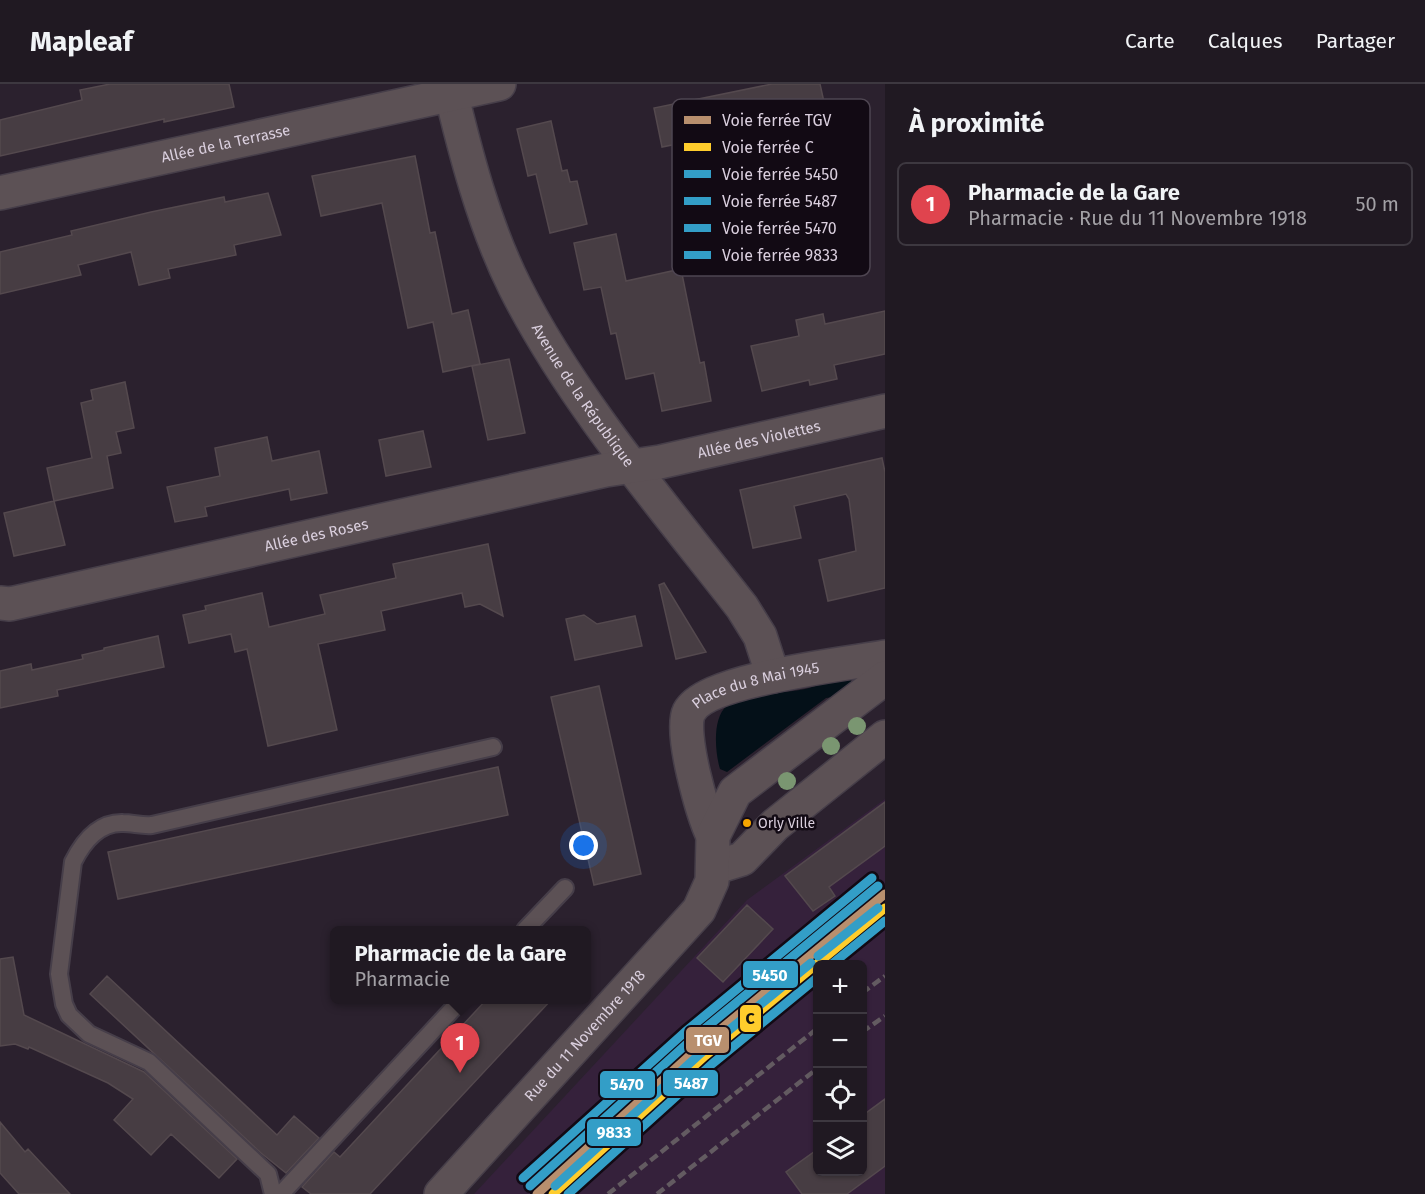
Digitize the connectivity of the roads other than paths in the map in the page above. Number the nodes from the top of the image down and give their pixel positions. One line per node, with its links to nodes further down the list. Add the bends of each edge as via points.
1 (499, 84): 2 (street, Allée de la Terrasse)
2 (450, 89): 3 (street, Allée de la Terrasse); 5 (street, Avenue de la République, via 491,229 515,286 541,334)
3 (0, 193)
4 (885, 411): 5 (street, Allée des Violettes)
5 (633, 466): 6 (street, Allée des Roses, via 10,604); 8 (street, Avenue de la République, via 742,607 760,636)
6 (0, 603)
7 (885, 657): 8 (street, Place du 8 Mai 1945)
8 (772, 676): 12 (street, Place du 8 Mai 1945, via 722,689 698,700 689,713 686,735 704,816)
9 (885, 678): 12 (street, Place du 8 Mai 1945, via 735,792)
10 (885, 737): 13 (street, via 775,825 742,859)
11 (493, 747): 17 (lane, via 152,825 115,823 84,841 73,862 59,975 69,1015 89,1034 149,1062 268,1174)
12 (713, 836): 13 (street, Place du 8 Mai 1945)
13 (713, 868): 19 (street, Rue du 11 Novembre 1918, via 712,881 699,910)
14 (565, 888): 15 (lane)
15 (529, 926)
16 (456, 1004): 18 (lane)
17 (273, 1194)
18 (281, 1194)
19 (441, 1194)

